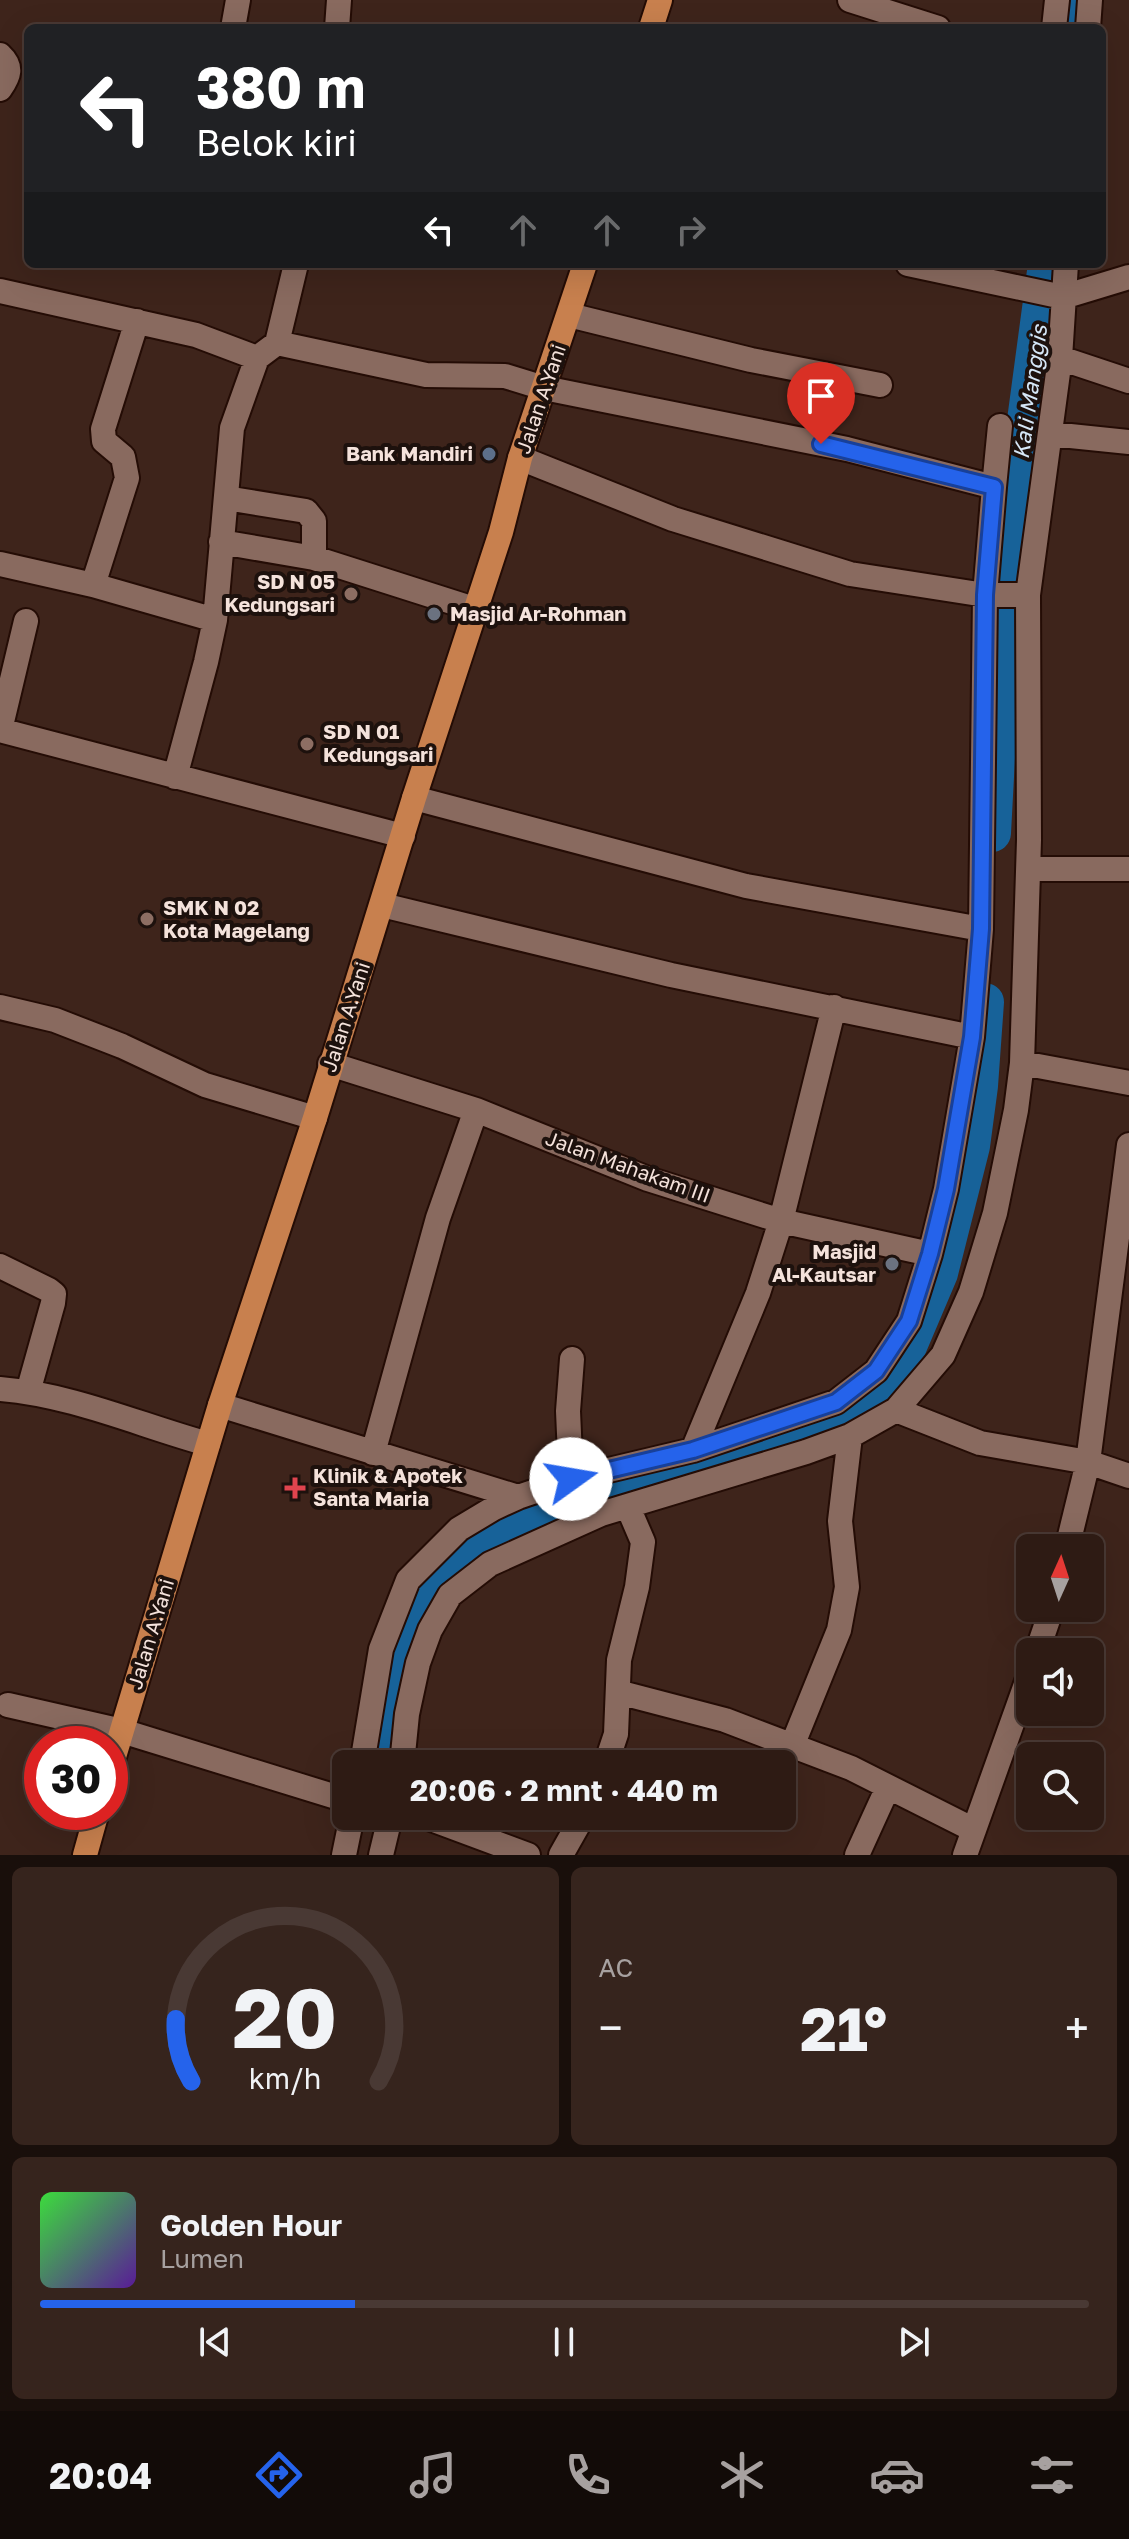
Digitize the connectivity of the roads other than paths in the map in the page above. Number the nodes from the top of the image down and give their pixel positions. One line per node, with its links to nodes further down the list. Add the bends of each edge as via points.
1 (238, 0): 7 (street)
2 (339, 0): 8 (street)
3 (660, 0): 9 (highway)
4 (850, 0): 10 (street)
5 (1057, 0): 11 (street)
6 (1090, 0): 12 (street)
7 (234, 24)
8 (337, 24)
9 (652, 24)
10 (925, 24)
11 (1054, 24)
12 (1088, 24)
13 (0, 55): 14 (street, via 9,77)
14 (0, 89)
15 (295, 268): 25 (street)
16 (584, 268): 23 (highway, Jalan A.Yani)
17 (936, 268): 20 (street)
18 (1065, 268): 22 (street)
19 (1129, 277): 22 (street)
20 (1022, 280): 22 (street)
21 (0, 291): 24 (street)
22 (1060, 296): 27 (street)
23 (569, 315): 29 (street); 30 (highway, Jalan A.Yani)
24 (137, 321): 26 (street, via 196,335); 40 (street, via 103,429 104,441 123,457 127,478)
25 (277, 343): 26 (street); 30 (street, via 426,375 505,376)
26 (257, 358): 36 (street, via 232,428)
27 (1060, 358): 28 (street); 32 (street)
28 (1129, 381)
29 (880, 385)
30 (544, 388): 34 (highway, Jalan A.Yani); 35 (street, via 847,449)
31 (1000, 426): 35 (street)
32 (1051, 434): 33 (street); 42 (street)
33 (1129, 442)
34 (520, 458): 41 (street, via 673,519 850,574); 43 (highway, Jalan A.Yani)
35 (994, 487): 41 (street)
36 (226, 498): 37 (street); 38 (street, via 306,511 314,521)
37 (221, 542): 38 (street); 44 (street)
38 (314, 558): 43 (street)
39 (0, 564): 40 (street)
40 (93, 585): 44 (street)
41 (986, 595): 42 (street); 53 (street)
42 (1027, 595): 50 (street)
43 (474, 609): 48 (highway, Jalan A.Yani)
44 (215, 620): 47 (street)
45 (26, 621): 46 (street)
46 (0, 730): 47 (street)
47 (175, 777): 49 (street)
48 (414, 798): 49 (highway, Jalan A.Yani); 53 (street, via 746,886)
49 (403, 836): 52 (highway, Jalan A.Yani)
50 (1029, 869): 51 (street); 57 (street)
51 (1129, 869)
52 (382, 905): 55 (street, via 671,975); 58 (highway, Jalan A.Yani)
53 (981, 929): 56 (street)
54 (0, 1007): 61 (street, via 55,1020 205,1085)
55 (834, 1007): 56 (street); 63 (street)
56 (972, 1037): 64 (street)
57 (1022, 1063): 59 (street); 70 (street, via 995,1213 971,1292 943,1355)
58 (330, 1064): 60 (street, Jalan Mahakam III); 61 (highway, Jalan A.Yani)
59 (1129, 1083)
60 (476, 1110): 63 (street, Jalan Mahakam III, via 648,1179); 74 (street, via 434,1232)
61 (315, 1118): 69 (highway, Jalan A.Yani)
62 (1129, 1145): 75 (street)
63 (781, 1221): 64 (street, Jalan Mahakam III); 73 (street, via 758,1293)
64 (930, 1254): 73 (street, via 909,1321 876,1371 836,1402)
65 (0, 1266): 68 (street, via 54,1294)
66 (572, 1359): 77 (street)
67 (0, 1389): 68 (street)
68 (28, 1392): 72 (street)
69 (220, 1405): 72 (highway, Jalan A.Yani); 74 (street)
70 (896, 1410): 71 (street); 75 (street, via 980,1443)
71 (850, 1436): 79 (street); 88 (street, via 840,1521 847,1587 843,1611)
72 (208, 1444): 86 (highway, Jalan A.Yani)
73 (693, 1450): 77 (street)
74 (373, 1453): 78 (street)
75 (1088, 1462): 76 (street); 81 (street)
76 (1129, 1476)
77 (572, 1480): 78 (street); 80 (street)
78 (518, 1497): 89 (street, via 459,1529 408,1580 381,1649)
79 (628, 1507): 80 (street); 82 (street, via 643,1542 619,1660)
80 (599, 1512): 90 (street, via 490,1564 450,1595 418,1663)
81 (1070, 1534)
82 (618, 1692): 88 (street, via 725,1720); 91 (street)
83 (8, 1705): 85 (street)
84 (1016, 1712): 99 (street)
85 (100, 1726)
86 (123, 1726)
87 (128, 1733): 93 (street)
88 (792, 1746): 92 (street)
89 (364, 1750)
90 (403, 1750)
91 (611, 1750)
92 (888, 1787): 99 (street); 105 (street)
93 (332, 1796)
94 (92, 1830): 100 (highway)
95 (349, 1830): 101 (street)
96 (387, 1830): 102 (street)
97 (461, 1830): 103 (street)
98 (575, 1830): 104 (street)
99 (974, 1830): 106 (street)
100 (85, 1855)
101 (344, 1855)
102 (381, 1855)
103 (528, 1855)
104 (561, 1855)
105 (857, 1855)
106 (965, 1855)

